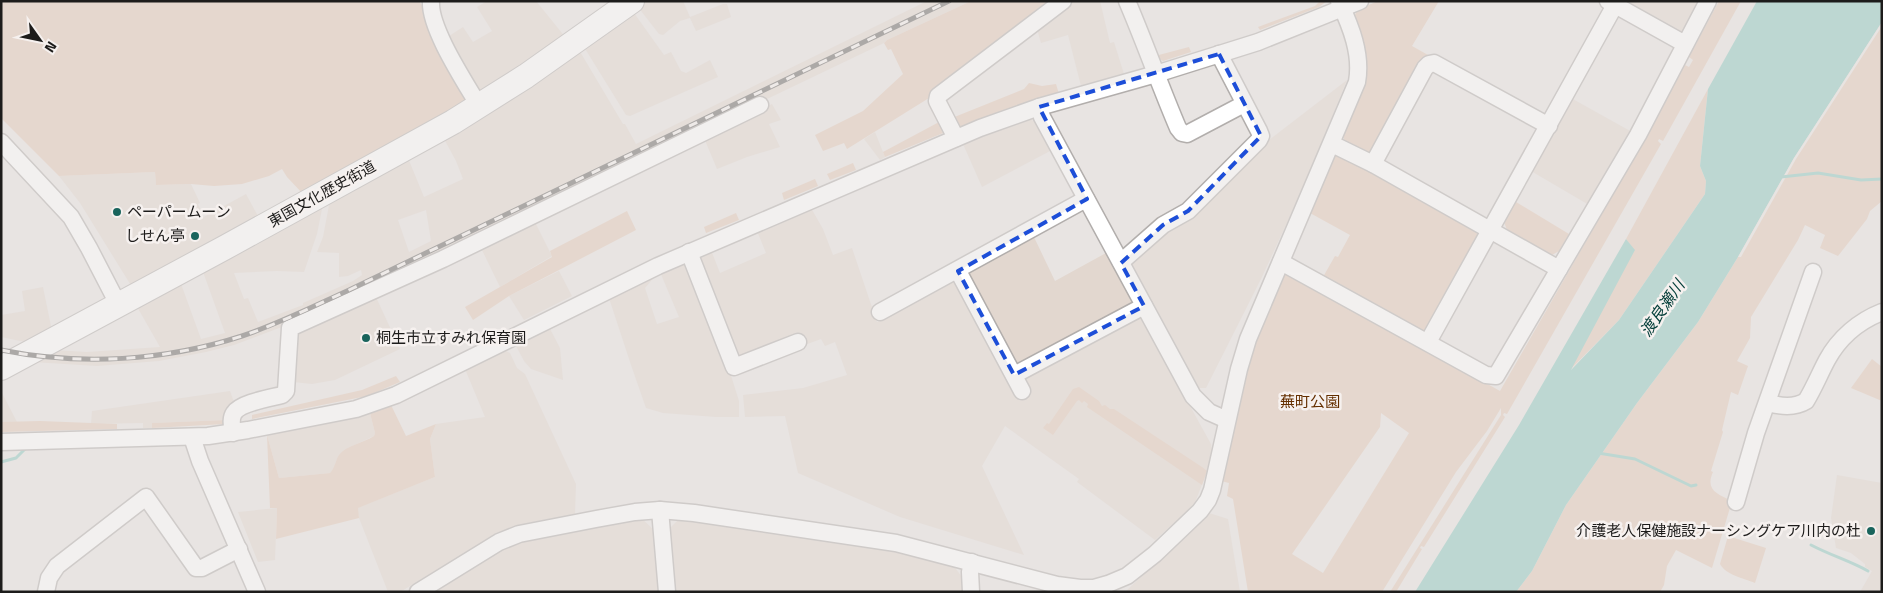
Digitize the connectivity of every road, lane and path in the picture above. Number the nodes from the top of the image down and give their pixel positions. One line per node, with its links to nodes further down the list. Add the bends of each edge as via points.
1 (431, 1): 14 (street, via 437,31)
2 (632, 1): 14 (highway, 東国文化歴史街道)
3 (1063, 1): 17 (street, via 938,96 937,101)
4 (1127, 1): 11 (street)
5 (1360, 1): 8 (street)
6 (1708, 1): 9 (street)
7 (1612, 3): 9 (street); 16 (street)
8 (1341, 5): 10 (street, via 1275,36); 19 (street, via 1358,50 1359,72)
9 (1686, 44): 26 (street, via 1638,135)
10 (1219, 54): 11 (street); 12 (street)
11 (1156, 74): 12 (street, via 1178,128 1186,134); 15 (street)
12 (1244, 104): 24 (street, via 1260,131 1260,140 1188,211 1163,225)
13 (760, 105): 40 (street, via 443,259 290,328 286,391 240,407 233,414)
14 (480, 106): 29 (highway, 東国文化歴史街道)
15 (1039, 107): 17 (street); 21 (street)
16 (1549, 126): 20 (street, via 1434,63 1429,64); 22 (street)
17 (956, 138): 23 (street)
18 (1, 142): 29 (street, via 71,217)
19 (1332, 144): 20 (street); 25 (street)
20 (1373, 164): 22 (street)
21 (1086, 199): 24 (street); 27 (street)
22 (1490, 230): 26 (street); 34 (street)
23 (689, 252): 33 (street, via 734,367); 40 (street, via 384,400 356,409)
24 (1121, 262): 30 (street)
25 (1281, 262): 34 (street); 39 (street, via 1248,339)
26 (1559, 269): 34 (street, via 1496,376 1486,375)
27 (958, 271): 31 (street); 36 (street)
28 (1813, 272): 38 (street)
29 (118, 304): 35 (highway, 東国文化歴史街道)
30 (1144, 306): 36 (street); 39 (street, via 1193,396 1209,412)
31 (880, 312)
32 (1882, 312): 38 (street, via 1860,323 1841,341 1806,401 1788,406)
33 (798, 342)
34 (1428, 342)
35 (16, 364)
36 (1014, 375): 37 (street)
37 (1022, 391)
38 (1768, 404): 43 (street)
39 (1227, 420): 46 (street, via 1208,500 1155,554 1127,576 1094,588 1080,588)
40 (233, 433): 41 (street)
41 (192, 438): 42 (street); 45 (street)
42 (1, 442)
43 (1736, 502)
44 (660, 510): 46 (street, via 870,538); 49 (street, via 596,518 519,534 499,542); 50 (street)
45 (239, 549): 47 (street, via 196,568 146,497 57,566 49,578); 48 (street)
46 (972, 562): 51 (street)
47 (46, 592)
48 (257, 592)
49 (418, 592)
50 (667, 592)
51 (972, 592)

